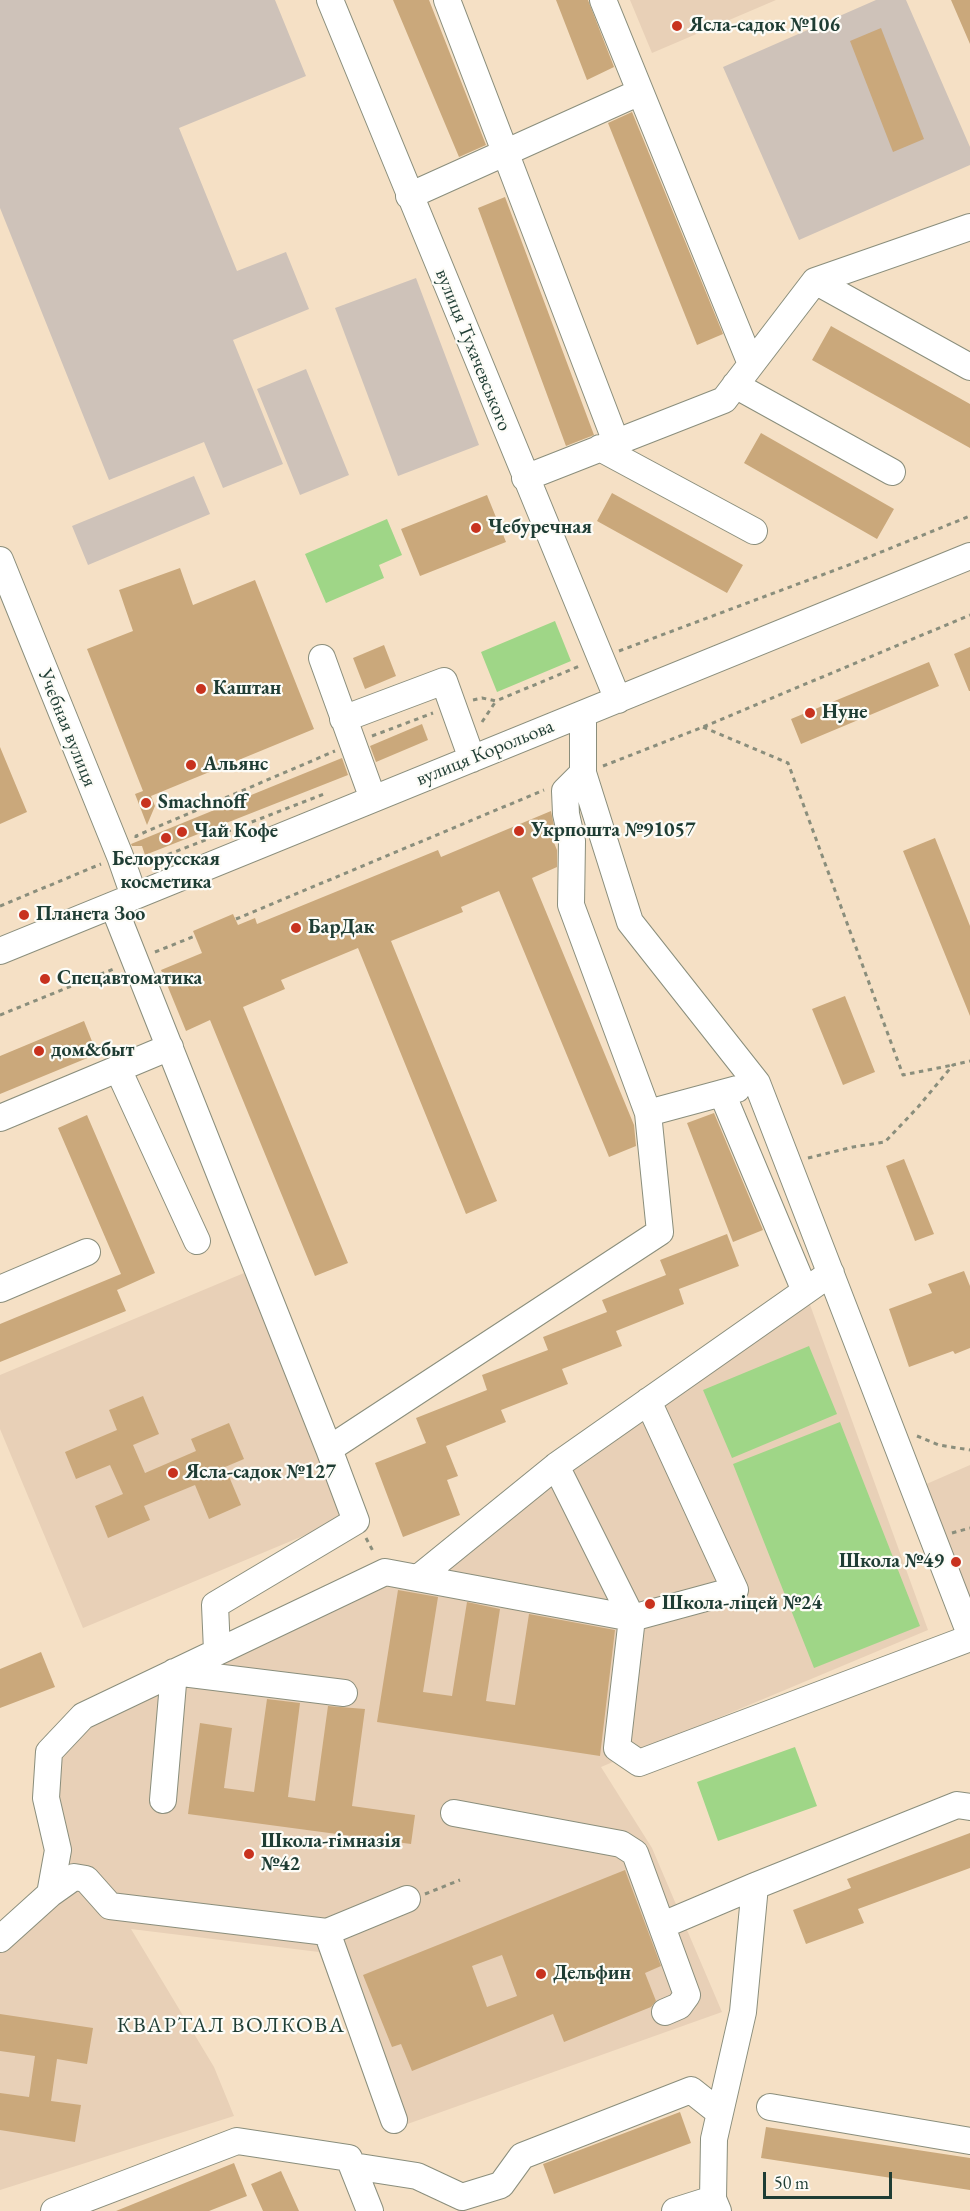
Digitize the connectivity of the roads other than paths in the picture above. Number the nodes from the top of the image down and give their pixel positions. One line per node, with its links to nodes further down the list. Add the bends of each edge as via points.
1 (330, 0): 6 (street, вулиця Тухачевського)
2 (447, 0): 5 (street)
3 (603, 0): 4 (street)
4 (640, 92): 5 (street); 9 (street)
5 (505, 153): 6 (street); 12 (street)
6 (409, 196): 14 (street, вулиця Тухачевського)
7 (970, 227): 8 (street)
8 (815, 281): 9 (street); 10 (street)
9 (751, 364): 11 (street)
10 (970, 367)
11 (735, 385): 12 (street, via 724,400); 13 (street)
12 (608, 445): 14 (street); 15 (street)
13 (892, 472)
14 (525, 478): 20 (street, вулиця Тухачевського)
15 (754, 531)
16 (970, 556): 20 (street, вулиця Корольова)
17 (0, 560): 18 (street, Учєбная вулиця)
18 (11, 618): 26 (street, Учєбная вулиця, via 127,853)
19 (322, 658): 22 (street)
20 (618, 699): 21 (street, вулиця Корольова)
21 (583, 714): 23 (street, вулиця Корольова); 24 (street)
22 (343, 719): 23 (street, via 444,681); 25 (street)
23 (469, 748): 25 (street, вулиця Корольова)
24 (584, 773): 30 (street, via 630,922); 32 (street, via 565,791 572,841 571,905)
25 (373, 799): 26 (street, вулиця Корольова)
26 (123, 901): 27 (street, вулиця Корольова); 28 (street, Учєбная вулиця, via 135,960)
27 (0, 951)
28 (170, 1047): 29 (street); 40 (street, Учєбная вулиця)
29 (118, 1069): 33 (street); 34 (street)
30 (757, 1083): 31 (street); 36 (street)
31 (722, 1093): 32 (street); 38 (street)
32 (648, 1113): 40 (street, via 660,1232)
33 (0, 1118)
34 (196, 1241)
35 (87, 1252): 37 (street)
36 (831, 1272): 38 (street); 44 (street)
37 (0, 1289)
38 (805, 1291): 39 (street)
39 (648, 1401): 41 (street); 43 (street, via 735,1590)
40 (329, 1449): 45 (street, Учєбная вулиця, via 356,1521 215,1605)
41 (556, 1466): 42 (street); 43 (street)
42 (418, 1578): 43 (street); 45 (street, via 385,1572)
43 (632, 1618): 44 (street, via 617,1748 639,1763)
44 (970, 1636)
45 (217, 1652): 46 (street)
46 (174, 1672): 47 (street); 48 (street); 52 (street, via 83,1716 49,1752 46,1798 58,1850)
47 (344, 1693)
48 (163, 1800)
49 (970, 1807): 51 (street, via 957,1805)
50 (454, 1813): 54 (street, via 621,1844 635,1853)
51 (755, 1886): 54 (street); 59 (street, via 742,2012)
52 (50, 1894): 55 (street, via 74,1877 86,1879 110,1906); 56 (street)
53 (415, 1897): 55 (street)
54 (663, 1925): 57 (street, via 687,1995 679,2006)
55 (327, 1932): 60 (street)
56 (0, 1939)
57 (665, 2012)
58 (770, 2107): 61 (street)
59 (720, 2113): 62 (street, via 691,2090 522,2156 501,2185 462,2197 417,2176); 63 (street, via 714,2139)
60 (394, 2120)
61 (970, 2141)
62 (352, 2166): 64 (street, via 349,2158 237,2141); 65 (street)
63 (715, 2205): 66 (street)
64 (54, 2211)
65 (370, 2211)
66 (675, 2211)

